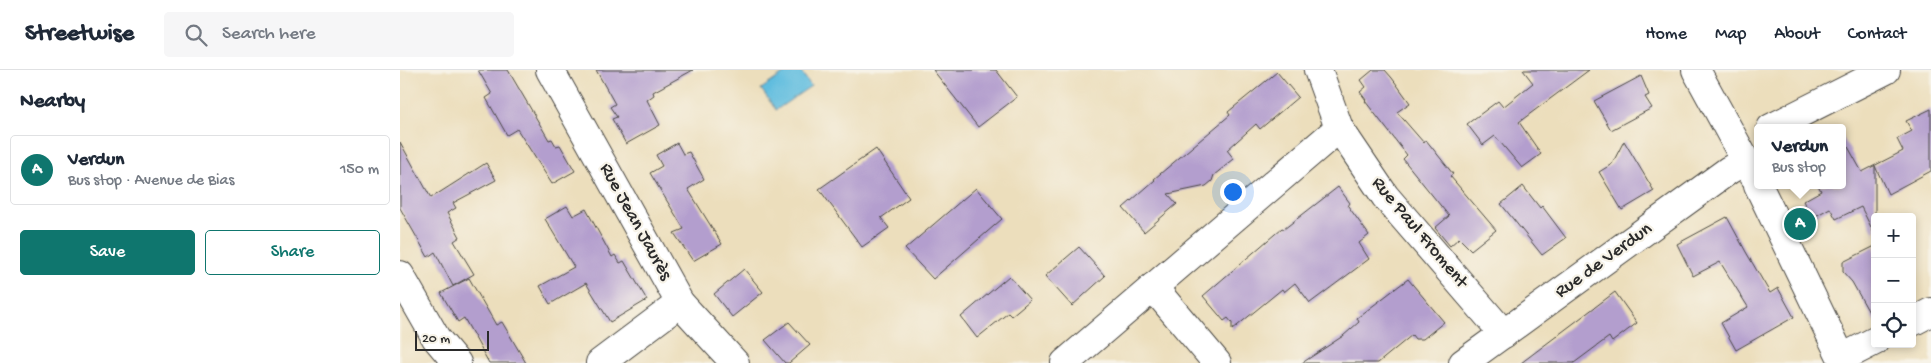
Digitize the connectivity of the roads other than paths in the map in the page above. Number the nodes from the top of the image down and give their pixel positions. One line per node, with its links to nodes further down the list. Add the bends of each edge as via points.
1 (550, 70): 11 (street, Rue Jean Jaurès)
2 (1318, 70): 6 (street, Rue Paul Froment)
3 (1696, 70): 7 (street)
4 (1886, 70): 5 (street)
5 (1779, 124)
6 (1339, 128): 10 (street); 14 (street, Rue Paul Froment, via 1385,196)
7 (1751, 162): 14 (street, Rue de Verdun, via 1729,170)
8 (1763, 189): 16 (street)
9 (400, 275): 17 (street, via 436,338)
10 (1153, 287): 20 (street); 21 (street)
11 (680, 303): 18 (street); 19 (street, Rue Jean Jaurès)
12 (1931, 312): 13 (street)
13 (1916, 320)
14 (1504, 334): 22 (street, Rue de Verdun)
15 (1871, 344): 16 (street)
16 (1843, 361)
17 (457, 363)
18 (600, 363)
19 (735, 363)
20 (1065, 363)
21 (1218, 363)
22 (1463, 363)

